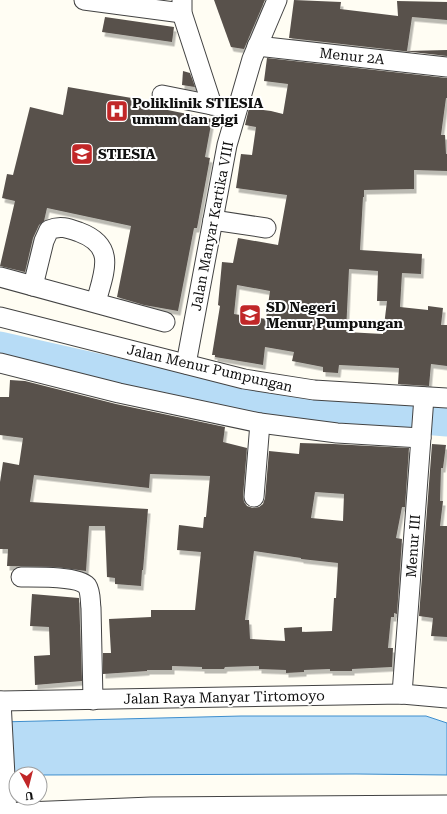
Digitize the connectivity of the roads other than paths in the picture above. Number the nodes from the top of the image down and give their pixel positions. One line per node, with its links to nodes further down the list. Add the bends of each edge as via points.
1 (84, 0): 3 (street)
2 (276, 0): 4 (street, Jalan Manyar Kartika VIII)
3 (182, 6): 7 (street)
4 (257, 46): 5 (street, Menur 2A); 8 (street, Jalan Manyar Kartika VIII)
5 (447, 67)
6 (162, 95): 7 (street)
7 (212, 105): 8 (street)
8 (237, 110): 9 (street, Jalan Manyar Kartika VIII, via 227,145)
9 (213, 220): 10 (street); 17 (street, Jalan Manyar Kartika VIII)
10 (266, 228)
11 (0, 277): 12 (street)
12 (33, 286): 13 (street); 13 (street, via 49,230 56,226 68,228 86,235 99,244 104,252 106,263)
13 (96, 302): 15 (street)
14 (0, 317): 17 (street, Jalan Menur Pumpungan)
15 (165, 322)
16 (0, 363): 20 (street, via 119,393)
17 (186, 364): 19 (street, Jalan Menur Pumpungan, via 244,379 314,390)
18 (447, 398): 19 (street, Jalan Menur Pumpungan)
19 (422, 420): 20 (street, via 337,433); 23 (street, Menur III)
20 (260, 422): 21 (street)
21 (254, 497)
22 (21, 577): 25 (street, via 57,578 80,582 86,586 90,608)
23 (402, 694): 24 (street, Jalan Raya Manyar Tirtomoyo); 25 (street, Jalan Raya Manyar Tirtomoyo)
24 (447, 698)
25 (93, 700): 26 (street, Jalan Raya Manyar Tirtomoyo)
26 (1, 708): 29 (street, via 5,778)
27 (447, 805): 28 (street)
28 (151, 811): 29 (street)
29 (4, 814)

